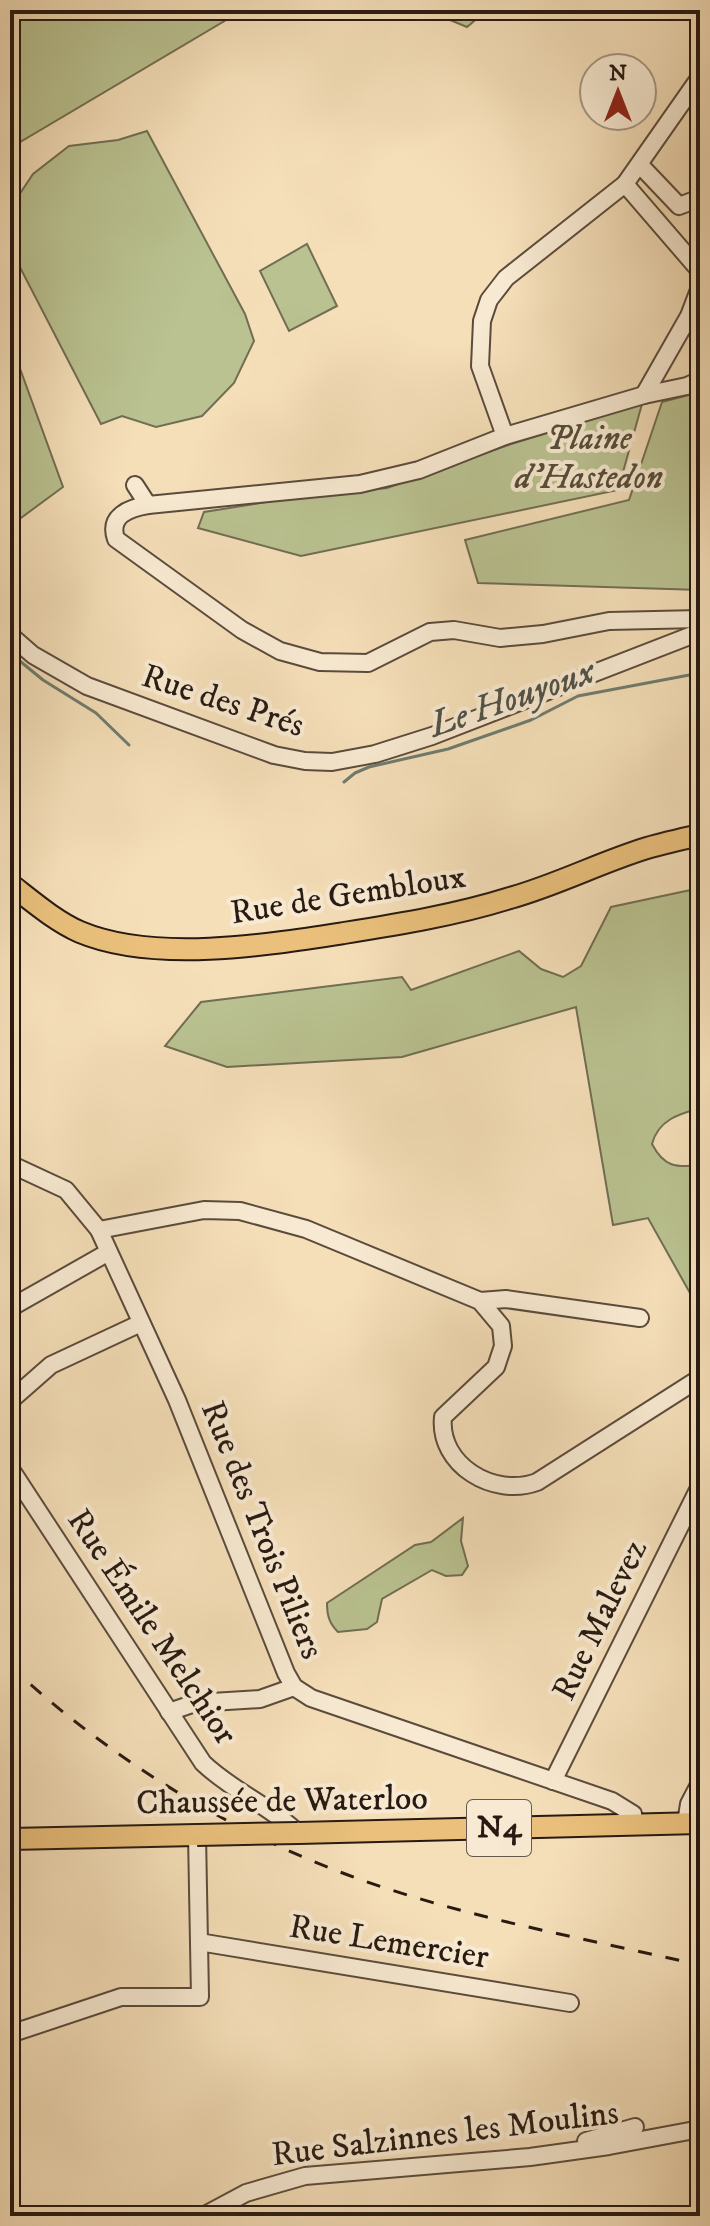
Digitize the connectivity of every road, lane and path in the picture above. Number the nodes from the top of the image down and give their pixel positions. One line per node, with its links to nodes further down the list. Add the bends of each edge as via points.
1 (700, 77): 2 (street)
2 (633, 175): 3 (street, via 679,206); 4 (street); 8 (street, via 506,278 489,300 482,321 480,366)
3 (697, 200)
4 (700, 271)
5 (700, 287): 7 (street)
6 (700, 380): 7 (street)
7 (644, 395): 8 (street)
8 (505, 436): 10 (street, via 419,470 360,484)
9 (135, 485): 10 (street)
10 (148, 505): 11 (street, via 120,514 116,539 242,630 280,651 320,662 368,663 430,632 454,630 500,638 609,621)
11 (700, 619)
12 (700, 632): 13 (street, Rue des Prés, via 432,736 332,762 274,755 87,686 54,669)
13 (10, 635)
14 (700, 835): 15 (main road, Rue de Gembloux, via 466,911 243,946 154,947 107,940 79,931)
15 (10, 884)
16 (10, 1164): 17 (street, via 66,1190)
17 (99, 1230): 18 (street, Rue des Trois Piliers); 19 (street, via 204,1210 240,1211 306,1229)
18 (107, 1253): 20 (street); 22 (street, Rue des Trois Piliers)
19 (480, 1301): 21 (street, via 506,1299); 23 (street, via 501,1326 503,1346 496,1367 443,1417 441,1431 444,1443 478,1479 512,1488 537,1482)
20 (10, 1308)
21 (640, 1318)
22 (141, 1323): 24 (street, via 51,1365); 27 (street, Rue des Trois Piliers)
23 (700, 1378)
24 (10, 1401)
25 (10, 1468): 28 (street, Rue Émile Melchior)
26 (700, 1486): 29 (street, Rue Malevez)
27 (294, 1687): 28 (street, via 260,1699 195,1703); 29 (street, Rue des Trois Piliers, via 311,1698)
28 (169, 1712): 33 (street, Rue Émile Melchior, via 221,1781)
29 (553, 1781): 32 (street, Rue des Trois Piliers, via 612,1801 633,1814)
30 (700, 1783): 31 (street, via 689,1804)
31 (693, 1823): 32 (main road, Chaussée de Waterloo / N4)
32 (635, 1825): 33 (main road, Chaussée de Waterloo / N4)
33 (298, 1833): 34 (main road, Chaussée de Waterloo / N4, bridge)
34 (197, 1835): 35 (main road, Chaussée de Waterloo / N4); 36 (street)
35 (10, 1839)
36 (199, 1942): 37 (street, Rue Lemercier); 38 (street, via 200,1997 121,1997)
37 (570, 2003)
38 (10, 2034)
39 (635, 2127): 41 (street, via 581,2142 532,2147)
40 (700, 2129): 41 (street, Rue Salzinnes les Moulins)
41 (530, 2157): 42 (street, Rue Salzinnes les Moulins, via 305,2176 246,2193)
42 (203, 2216)

